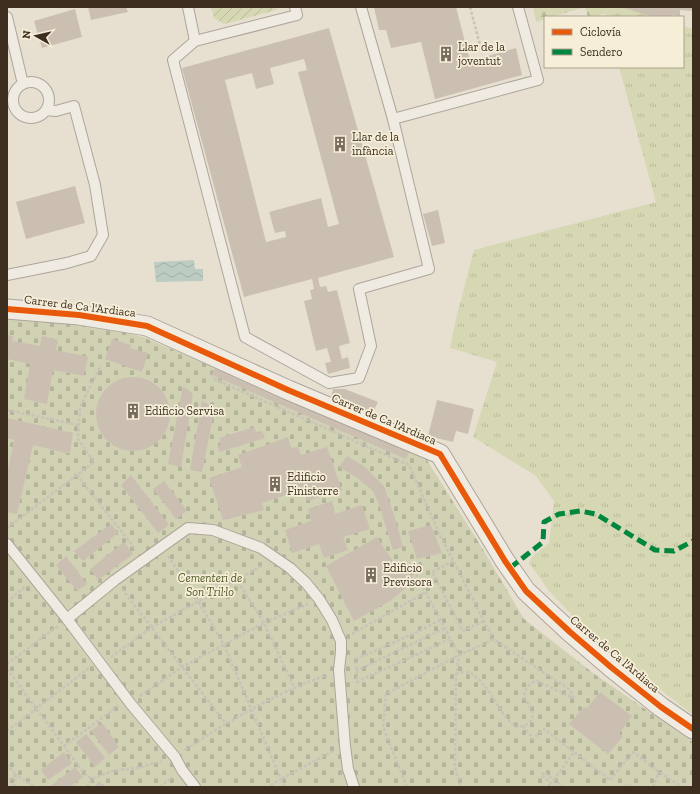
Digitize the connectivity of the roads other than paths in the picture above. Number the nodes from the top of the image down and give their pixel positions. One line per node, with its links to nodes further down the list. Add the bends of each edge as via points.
1 (188, 7): 6 (lane)
2 (295, 7): 6 (lane, via 297,15)
3 (361, 7): 9 (lane)
4 (518, 7): 9 (lane, via 538,80)
5 (7, 17): 7 (lane)
6 (195, 41): 9 (lane, via 173,60 245,337 329,383 359,378 371,346 360,289 429,269)
7 (23, 84): 8 (lane, via 35,82 45,88 49,99); 8 (lane, via 18,87 13,98 19,114 24,117 36,117)
8 (46, 110): 10 (lane, via 56,111 74,106 95,185 104,235 91,256)
9 (393, 119)
10 (7, 275)
11 (7, 309): 14 (street, Carrer de Ca l'Ardiaca, via 79,315 147,326 288,390 440,454 526,591 612,668)
12 (7, 544): 13 (lane)
13 (67, 619): 15 (lane, via 100,665 175,757); 16 (lane, via 115,580 188,528 213,530 261,548 290,568 306,583 332,620 341,640 339,670 344,746)
14 (693, 729)
15 (195, 787)
16 (354, 787)

